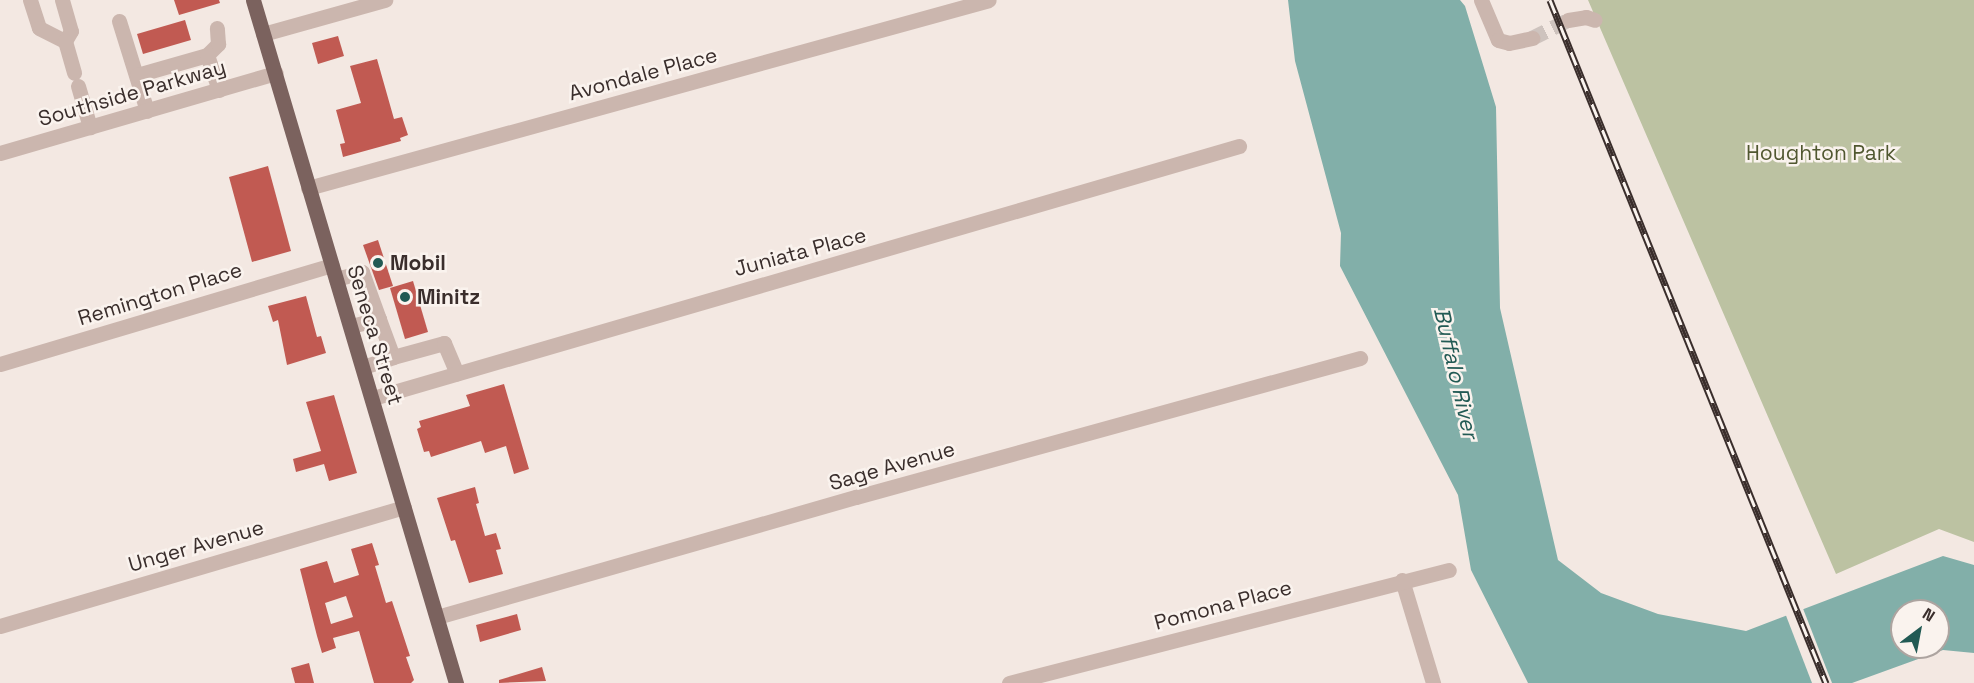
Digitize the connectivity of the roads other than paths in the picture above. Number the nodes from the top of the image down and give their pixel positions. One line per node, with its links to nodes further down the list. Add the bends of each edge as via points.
1 (30, 0): 13 (street, via 39,28)
2 (62, 0): 13 (street, via 71,31)
3 (253, 0): 11 (main road, Seneca Street)
4 (385, 0): 11 (street)
5 (989, 0): 22 (street, Avondale Place)
6 (1481, 0): 12 (street, via 1498,40 1509,43)
7 (1568, 20): 8 (street)
8 (1595, 20)
9 (120, 21): 16 (street)
10 (217, 28): 14 (street, via 218,44)
11 (263, 34): 15 (main road, Seneca Street)
12 (1532, 38)
13 (65, 42): 19 (street)
14 (207, 55): 16 (street); 17 (street)
15 (276, 73): 17 (street, Southside Parkway); 22 (main road, Seneca Street)
16 (137, 75): 18 (street)
17 (219, 90): 18 (street, Southside Parkway)
18 (147, 111): 19 (street, Southside Parkway)
19 (90, 127): 21 (street, Southside Parkway)
20 (1239, 146): 30 (street, Juniata Place)
21 (0, 153)
22 (308, 188): 23 (main road, Seneca Street)
23 (334, 272): 24 (street, Remington Place, via 362,272); 25 (main road, Seneca Street); 28 (street, Remington Place)
24 (379, 319): 25 (street); 26 (street)
25 (351, 326): 29 (main road, Seneca Street)
26 (393, 357): 29 (street); 30 (street, via 444,343)
27 (1360, 358): 35 (street, Sage Avenue)
28 (0, 364)
29 (363, 367): 31 (main road, Seneca Street)
30 (457, 373): 31 (street, Juniata Place)
31 (373, 398): 32 (main road, Seneca Street)
32 (404, 507): 35 (main road, Seneca Street); 36 (street, Unger Avenue)
33 (1449, 570): 34 (street, Pomona Place)
34 (1402, 580): 38 (street, Pomona Place); 39 (street)
35 (437, 617): 37 (main road, Seneca Street)
36 (0, 626)
37 (456, 683)
38 (1009, 683)
39 (1432, 683)

